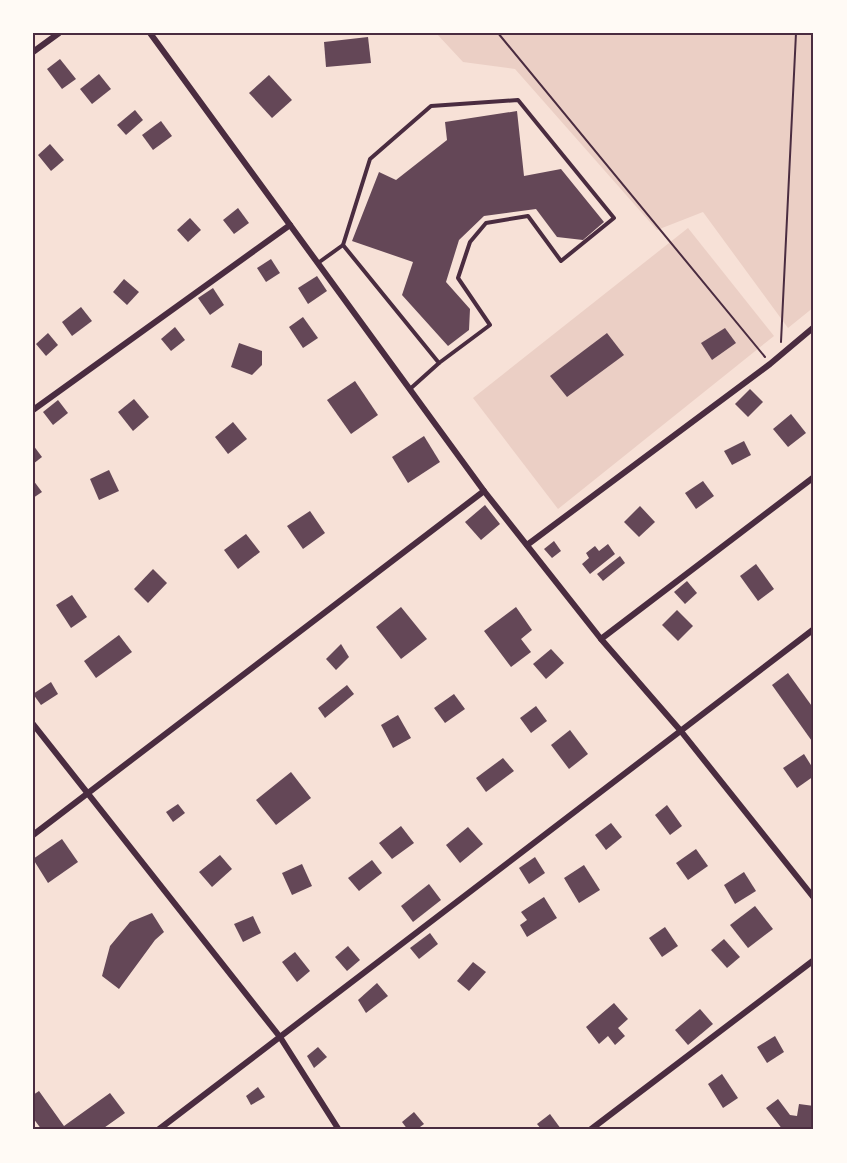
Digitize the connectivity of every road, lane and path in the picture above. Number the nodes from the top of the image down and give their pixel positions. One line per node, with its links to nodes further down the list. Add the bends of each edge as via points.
1 (59, 33): 5 (street)
2 (150, 33): 6 (street)
3 (498, 33): 12 (path)
4 (796, 33): 10 (path)
5 (33, 52)
6 (290, 225): 8 (street); 14 (street)
7 (343, 245): 8 (lane); 11 (lane); 11 (lane, via 370,159 431,106 518,100 614,218 561,261 528,216 486,223 470,242 458,278 490,325)
8 (318, 263): 13 (street)
9 (814, 327): 10 (street)
10 (780, 356): 12 (street)
11 (439, 363): 13 (lane)
12 (770, 364): 17 (street)
13 (410, 389): 16 (street)
14 (33, 410)
15 (814, 477): 19 (street)
16 (484, 491): 17 (street); 22 (street)
17 (527, 545): 19 (street)
18 (814, 629): 21 (street)
19 (601, 639): 21 (street)
20 (33, 724): 22 (street)
21 (680, 730): 24 (street); 26 (street)
22 (87, 794): 23 (street); 26 (street)
23 (33, 835)
24 (814, 898)
25 (814, 960): 29 (street)
26 (280, 1037): 27 (street); 28 (street)
27 (158, 1130)
28 (339, 1130)
29 (590, 1130)

